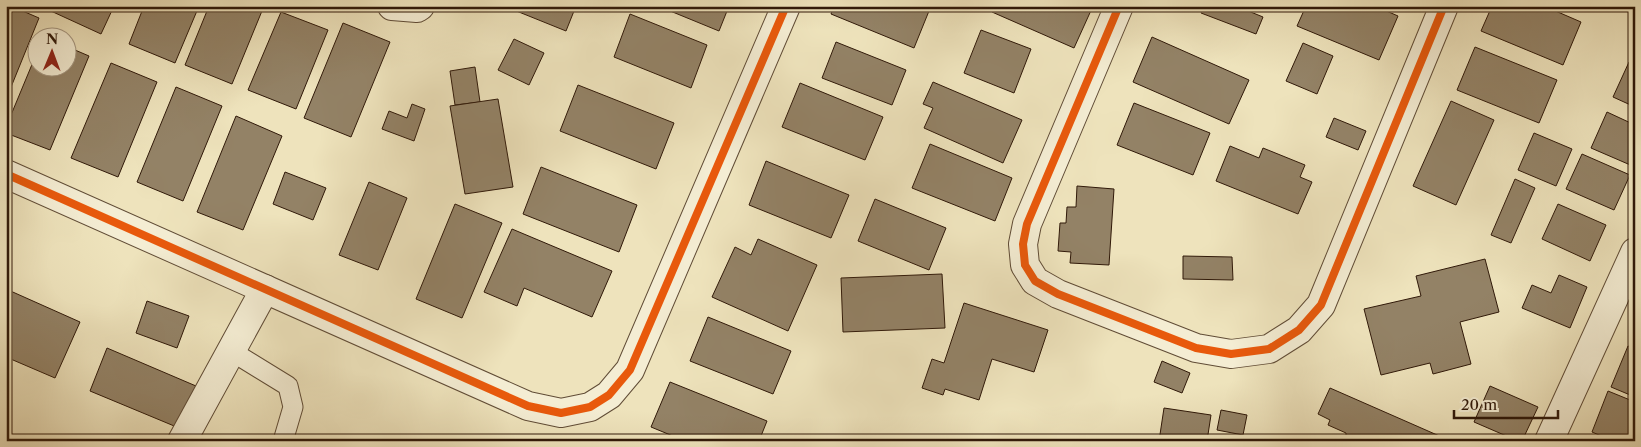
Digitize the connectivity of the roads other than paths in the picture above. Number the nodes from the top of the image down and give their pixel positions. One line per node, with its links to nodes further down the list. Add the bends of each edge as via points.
1 (392, 6): 2 (street)
2 (420, 6)
3 (786, 6): 8 (street, via 630,370 609,395 590,407 561,412 528,406)
4 (1119, 6): 5 (street, via 1027,224 1023,244 1025,265 1035,281 1058,294 1196,348 1231,354 1269,348 1299,330 1321,305)
5 (1444, 6)
6 (6, 174): 8 (street)
7 (1635, 252): 12 (street)
8 (265, 289): 9 (street)
9 (231, 351): 10 (street); 11 (lane, via 288,386 293,407)
10 (182, 441)
11 (283, 441)
12 (1549, 441)

